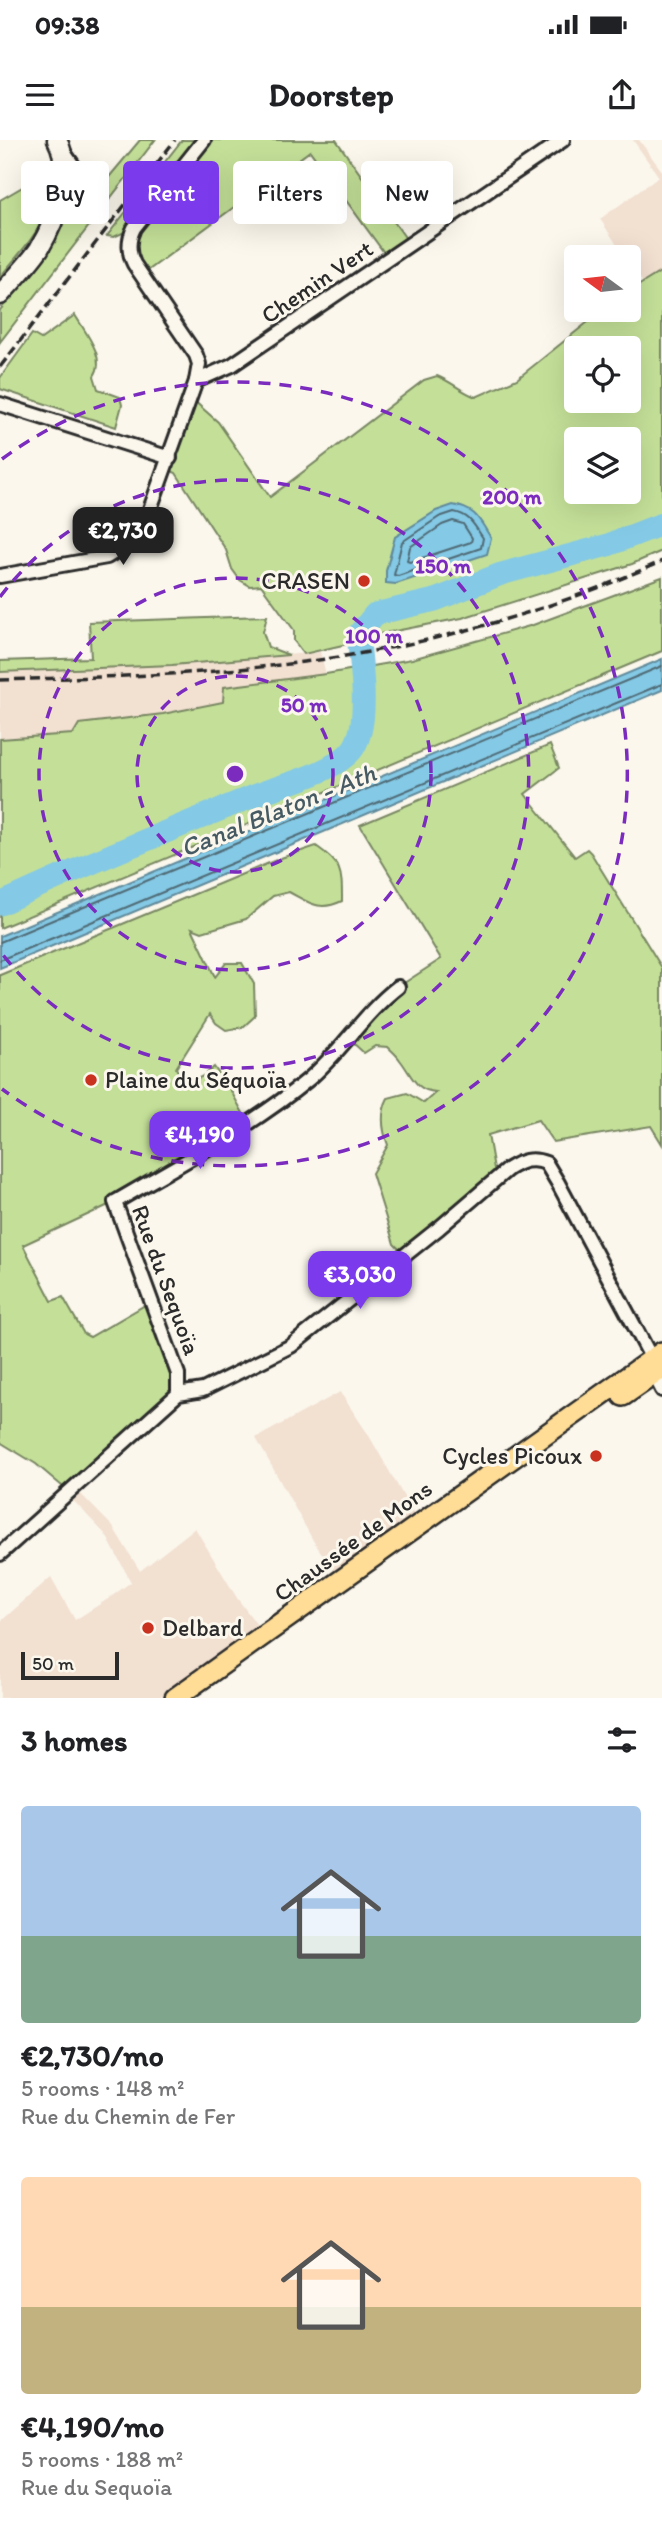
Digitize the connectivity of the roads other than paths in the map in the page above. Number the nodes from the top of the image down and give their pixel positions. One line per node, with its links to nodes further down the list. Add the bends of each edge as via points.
1 (204, 140): 6 (street, via 134,228 129,247 134,264 197,355)
2 (563, 140): 6 (street, Chemin Vert, via 232,365)
3 (60, 145): 4 (street); 5 (street, via 63,175 52,224 38,251)
4 (71, 161)
5 (0, 295)
6 (196, 381): 8 (street)
7 (0, 404): 8 (street)
8 (170, 458): 9 (street, via 144,526 132,541 107,557)
9 (0, 576)
10 (398, 987): 12 (street, Rue du Sequoïa, via 292,1092 243,1128 116,1202 178,1374)
11 (658, 1369): 12 (street, via 551,1170 546,1163 529,1160 508,1169 291,1346 203,1390); 14 (main road, Chaussée de Mons); 15 (main road, Chaussée de Mons)
12 (178, 1394): 13 (street)
13 (0, 1554)
14 (175, 1698)
15 (196, 1698)

